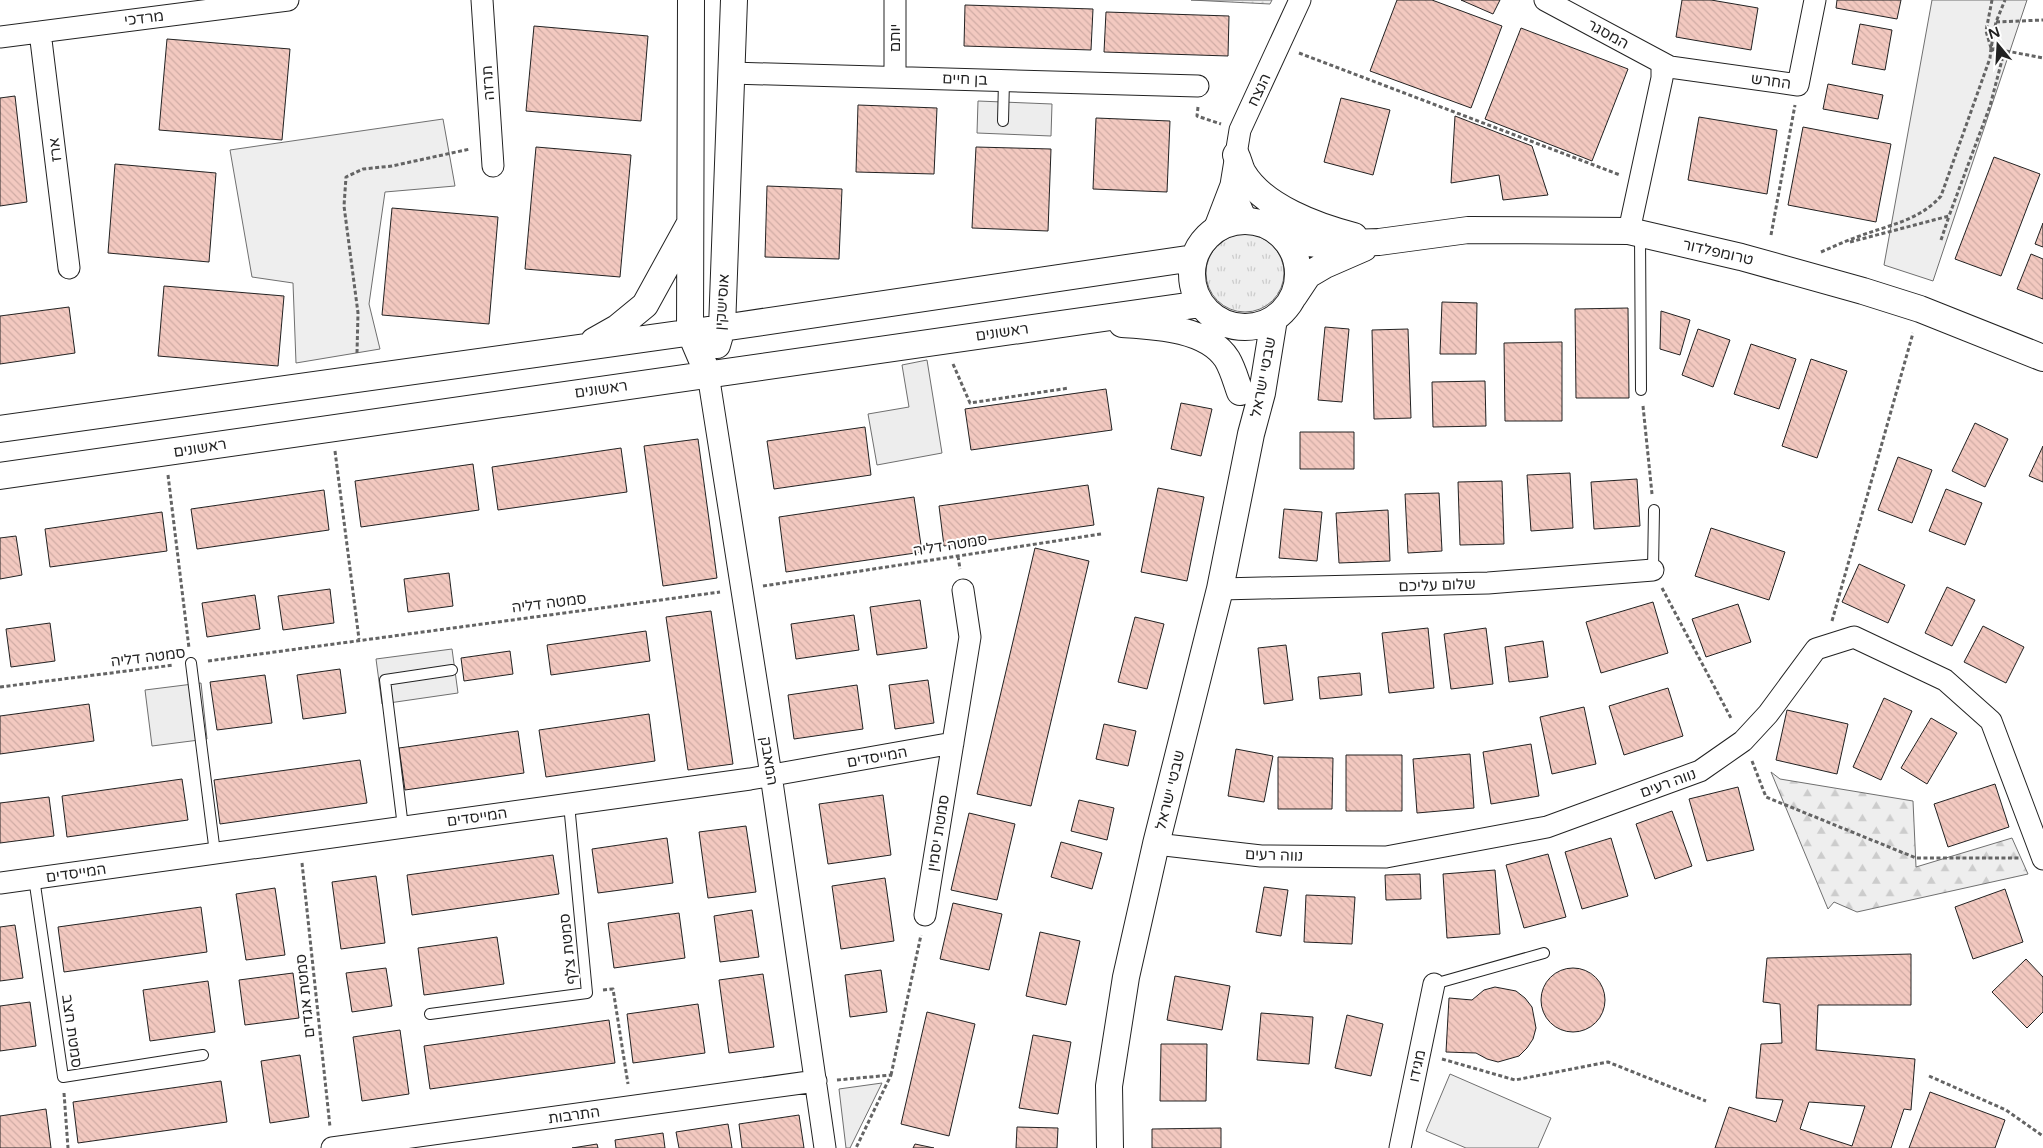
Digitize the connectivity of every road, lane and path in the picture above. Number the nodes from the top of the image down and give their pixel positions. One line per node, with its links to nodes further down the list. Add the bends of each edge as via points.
1 (288, 0): 13 (street, מרדכי)
2 (482, 0): 26 (street, תרזה)
3 (691, 0): 32 (street, אוסישקין)
4 (734, 0): 19 (street, אוסישקין)
5 (895, 0): 20 (street, יותם)
6 (1300, 0): 15 (street, הנצח)
7 (1545, 0): 18 (street, המסגר)
8 (1815, 0): 22 (street, החרש)
9 (1992, 0): 16 (path, via 1986,32)
10 (2005, 0): 12 (path)
11 (2043, 20): 12 (path)
12 (1996, 22): 16 (path)
13 (40, 32): 14 (street, מרדכי); 40 (street, ארז)
14 (0, 37)
15 (1279, 46): 25 (street, הנצח); 28 (path)
16 (1991, 48): 17 (path); 30 (path, via 2002,60 1990,106); 30 (path, via 1941,196 1930,208 1911,219 1842,244)
17 (2043, 58)
18 (1665, 70): 22 (street, החרש); 28 (street)
19 (731, 73): 20 (street, בן חיים); 47 (street, אוסישקין)
20 (895, 76): 21 (street, בן חיים)
21 (1004, 81): 23 (street, בן חיים); 24 (lane)
22 (1798, 85): 36 (path)
23 (1198, 86): 25 (path, via 1197,116)
24 (1003, 121)
25 (1238, 142): 29 (street, הנצח); 38 (street, via 1244,174 1276,205 1303,219)
26 (492, 145): 27 (street, תרזה); 53 (path, via 363,169 346,177 344,206 358,313)
27 (493, 166)
28 (1640, 182): 35 (street)
29 (1231, 185): 31 (street); 34 (street, הנצח)
30 (1949, 216): 37 (path)
31 (1247, 221): 33 (street); 34 (street, via 1229,224)
32 (690, 222): 48 (street, אוסישקין); 50 (street, via 645,305 617,328)
33 (1277, 231): 38 (street, טרומפלדור, via 1300,242); 41 (street, via 1289,244 1297,262)
34 (1213, 232): 39 (street)
35 (1634, 232): 38 (street, טרומפלדור, via 1468,230); 43 (street, טרומפלדור, via 1741,256); 55 (lane)
36 (1771, 235)
37 (1941, 240)
38 (1379, 242): 41 (street, טרומפלדור, via 1308,275)
39 (1194, 258): 42 (street, via 1192,276); 47 (street)
40 (69, 268)
41 (1294, 296): 44 (street)
42 (1201, 304): 45 (street, ראשונים); 46 (street)
43 (1920, 310): 51 (street, טרומפלדור); 69 (path)
44 (1274, 319): 46 (street, via 1256,326); 59 (street, שבטי ישראל, via 1262,393)
45 (1074, 322): 49 (street, ראשונים); 56 (street, via 1139,325 1189,333 1226,357)
46 (1221, 322): 56 (street, שבטי ישראל, via 1231,342)
47 (722, 328): 48 (street); 52 (street, אוסישקין)
48 (690, 332): 50 (street); 52 (street, אוסישקין)
49 (943, 341): 52 (street, ראשונים); 54 (path, via 970,403)
50 (583, 347): 53 (street)
51 (2043, 358)
52 (708, 374): 57 (street, ראשונים); 66 (street, המאבק)
53 (357, 379): 58 (street)
54 (1069, 388)
55 (1641, 390): 62 (path)
56 (1240, 392): 59 (street, שבטי ישראל)
57 (332, 427): 60 (street, ראשונים); 68 (path)
58 (0, 429)
59 (1251, 434): 65 (street, שבטי ישראל)
60 (165, 453): 61 (street, ראשונים); 70 (path)
61 (0, 476)
62 (1654, 510): 64 (lane)
63 (1101, 534): 66 (path, סמטה דליה)
64 (1653, 570): 65 (street, שלום עליכם, via 1488,583); 73 (path)
65 (1220, 589): 79 (street, שבטי ישראל)
66 (740, 590): 68 (path, סמטה דליה); 75 (street, המאבק)
67 (963, 590): 74 (street, סמטת יסמין, via 970,637)
68 (359, 639): 70 (path, סמטה דליה)
69 (1826, 646): 73 (street, נווה רעים, via 1816,649 1768,714); 81 (street, נווה רעים, via 1854,637 1945,680 1991,721)
70 (191, 663): 72 (path, סמטה דליה); 80 (lane)
71 (452, 670): 77 (lane, via 385,680)
72 (0, 687)
73 (1743, 741): 79 (street, נווה רעים, via 1700,772 1547,827 1386,857 1261,856); 81 (path, via 1766,797 1916,858)
74 (952, 743): 75 (street, המייסדים); 84 (street, סמטת יסמין)
75 (771, 775): 76 (street, המייסדים); 94 (street, המאבק)
76 (569, 804): 77 (street, המייסדים); 87 (lane, סמטת צלף)
77 (403, 827): 78 (street, המייסדים)
78 (300, 841): 80 (street, המייסדים); 99 (path, סמטת אגדים)
79 (1156, 844): 102 (street, שבטי ישראל, via 1126,977 1109,1086)
80 (215, 853): 82 (street, המייסדים)
81 (2043, 859)
82 (34, 878): 83 (street, המייסדים); 93 (lane, סמטת חצב)
83 (0, 883)
84 (925, 915): 91 (path)
85 (1544, 954): 86 (lane)
86 (1434, 984): 89 (street, מגידו)
87 (587, 993): 88 (lane, סמטת צלף); 96 (path, via 613,989)
88 (430, 1014)
89 (1420, 1052): 95 (path, via 1515,1080 1608,1062); 103 (street, מגידו)
90 (203, 1055): 93 (lane, סמטת חצב)
91 (891, 1075): 94 (path); 101 (path)
92 (1929, 1076): 97 (path, via 2006,1110)
93 (63, 1077): 98 (path)
94 (816, 1082): 96 (street, התרבות); 100 (street, המאבק)
95 (1706, 1101)
96 (631, 1107): 99 (street, התרבות)
97 (2043, 1136)
98 (68, 1148)
99 (332, 1148)
100 (825, 1148)
101 (856, 1148)
102 (1110, 1148)
103 (1400, 1148)

